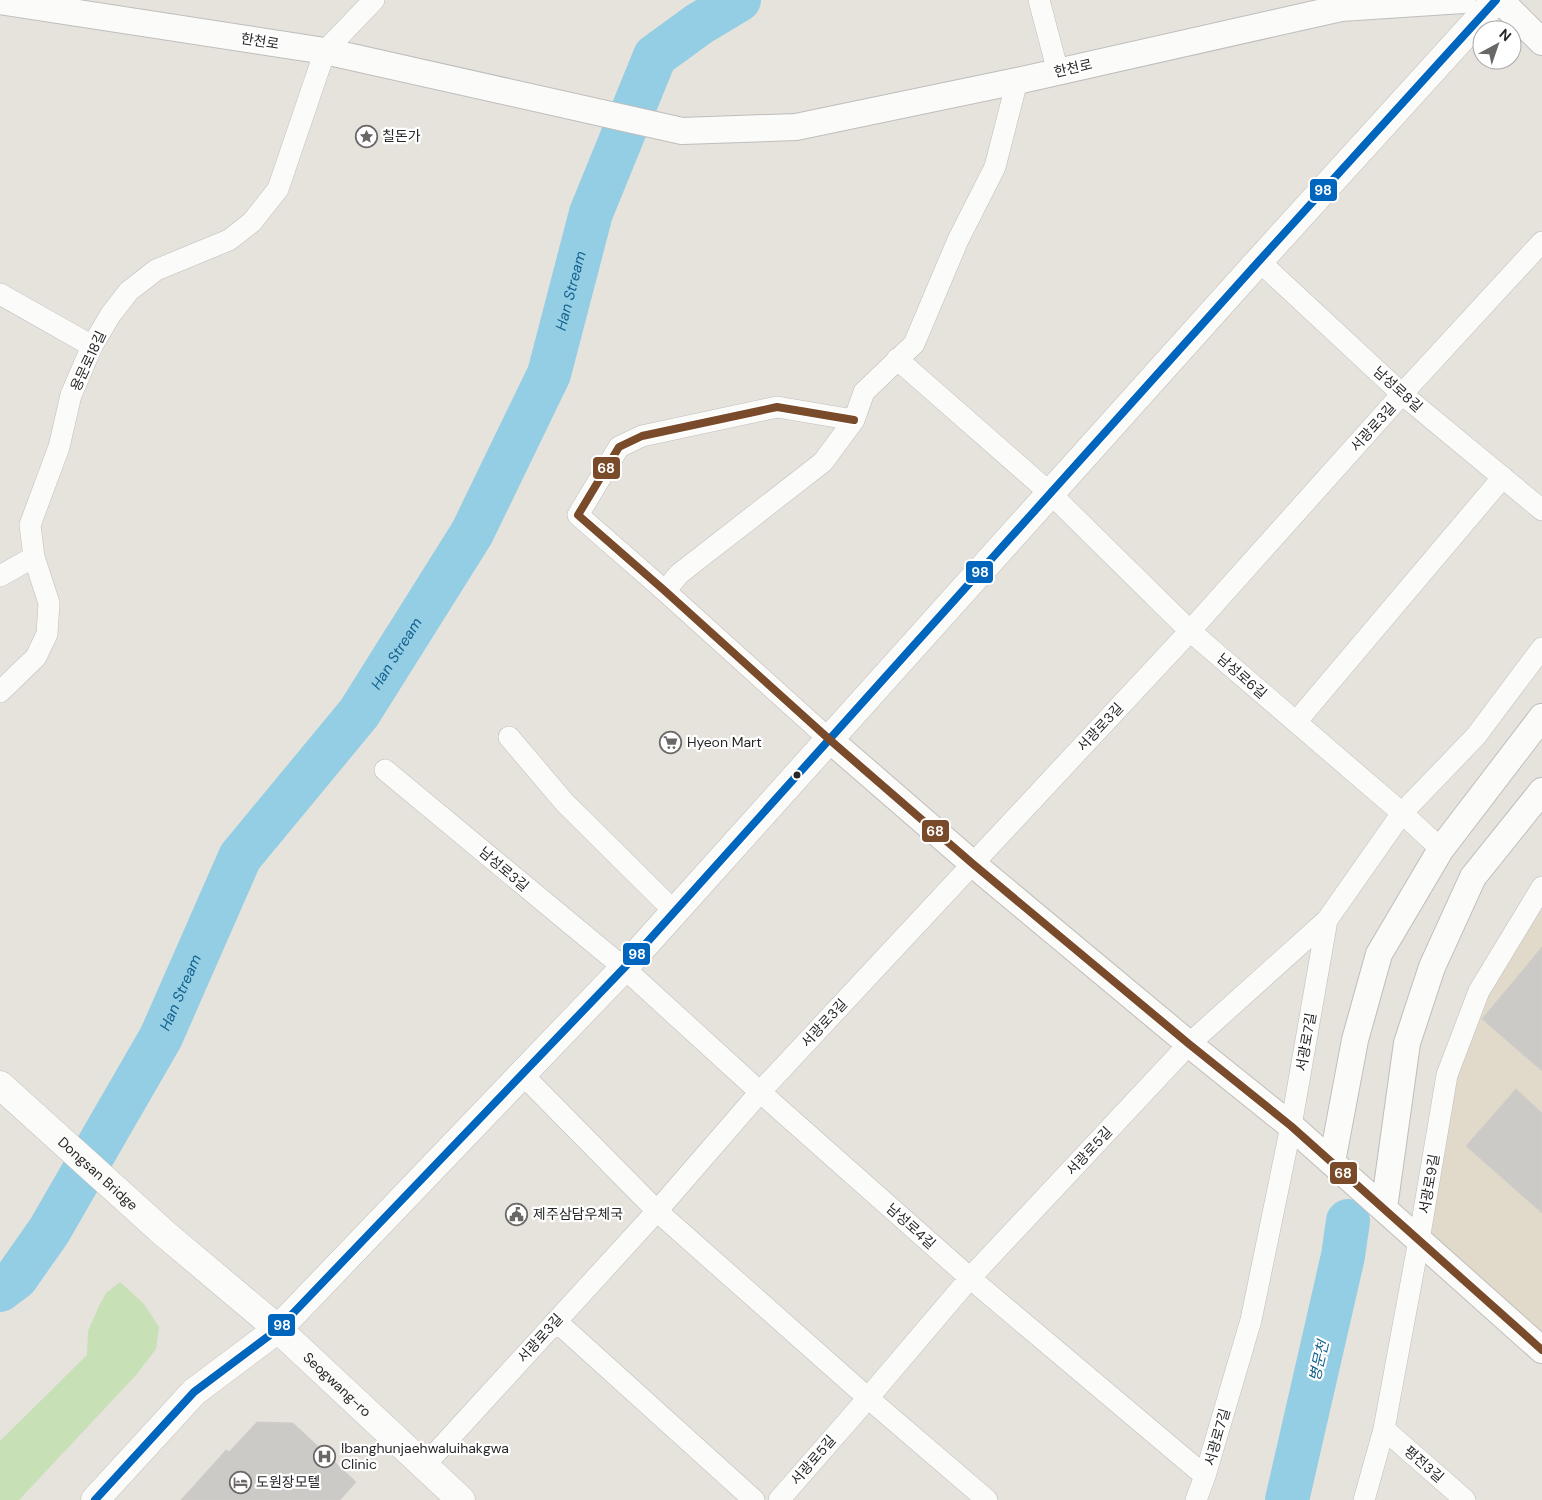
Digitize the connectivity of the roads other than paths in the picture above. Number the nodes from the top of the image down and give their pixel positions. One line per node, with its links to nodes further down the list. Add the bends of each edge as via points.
1 (0, 0): 8 (street, 한천로)
2 (374, 0): 8 (street, 용문로18길)
3 (1039, 0): 9 (street)
4 (1463, 0): 9 (street, 한천로, via 1341,8)
5 (1496, 0): 12 (main road)
6 (1500, 0): 7 (street)
7 (1542, 42)
8 (325, 51): 10 (street, 한천로, via 682,131 796,127); 14 (street, 용문로18길, via 278,189 252,222 229,240 156,270 129,291)
9 (1058, 72): 10 (street, 한천로)
10 (1017, 81): 15 (street, via 995,167 958,240 914,344)
11 (1542, 242): 16 (street, 서광로3길)
12 (1259, 261): 16 (street, 남성로8길); 19 (main road)
13 (0, 294): 14 (street)
14 (92, 346): 21 (street, 용문로18길, via 71,395 59,447 30,524)
15 (898, 359): 17 (street, via 864,392); 19 (street, 남성로6길)
16 (1402, 394): 18 (street, 남성로8길); 24 (street, 서광로3길)
17 (854, 420): 23 (street, via 823,462 679,574); 23 (street, via 776,407 642,436 619,447 578,515)
18 (1503, 478): 20 (street, 남성로8길); 28 (street)
19 (1051, 494): 24 (street, 남성로6길); 30 (main road)
20 (1542, 510)
21 (34, 557): 22 (street); 26 (street, 용문로18길, via 48,602 47,634 36,657)
22 (0, 576)
23 (665, 591): 30 (street)
24 (1190, 631): 28 (street, 남성로6길); 35 (street, 서광로3길)
25 (1542, 648): 33 (street, 서광로7길, via 1476,736)
26 (0, 692)
27 (1542, 717): 34 (street)
28 (1296, 722): 33 (street, 남성로6길)
29 (509, 737): 37 (street, via 565,803)
30 (830, 740): 35 (street); 37 (main road)
31 (385, 770): 39 (street, 남성로3길)
32 (1542, 791): 46 (street, via 1473,877 1432,967 1407,1043)
33 (1402, 814): 34 (street, 남성로6길); 38 (street, 서광로7길)
34 (1441, 849): 45 (street, via 1379,954 1355,1040)
35 (973, 864): 40 (street); 43 (street, 서광로3길)
36 (1542, 887): 49 (street, 서광로9길, via 1479,991 1447,1075)
37 (675, 912): 39 (main road)
38 (1327, 920): 40 (street, 서광로5길); 44 (street, 서광로7길)
39 (624, 968): 41 (main road); 43 (street, 남성로4길)
40 (1189, 1044): 44 (street); 50 (street, 서광로5길)
41 (522, 1074): 47 (street); 52 (main road)
42 (0, 1084): 48 (main road, Dongsan Bridge)
43 (760, 1092): 47 (street, 서광로3길); 50 (street, 남성로4길)
44 (1291, 1126): 45 (street); 57 (street, 서광로7길, via 1251,1320)
45 (1332, 1162): 46 (street)
46 (1384, 1208): 49 (street)
47 (656, 1211): 51 (street, 서광로3길); 54 (street)
48 (165, 1234): 52 (main road, Seogwang-ro)
49 (1419, 1240): 53 (street); 55 (street, 서광로9길)
50 (970, 1278): 54 (street, 서광로5길); 57 (street, 남성로4길)
51 (556, 1321): 56 (street, 서광로3길); 60 (street)
52 (278, 1329): 56 (main road, Seogwang-ro); 58 (main road, via 194,1392)
53 (1542, 1350)
54 (868, 1398): 61 (street, 서광로5길); 62 (street)
55 (1384, 1429): 64 (street, 서광로9길); 65 (street, 평전3길)
56 (424, 1466): 59 (main road, Seogwang-ro)
57 (1205, 1476): 63 (street, 서광로7길)
58 (96, 1500)
59 (461, 1500)
60 (754, 1500)
61 (779, 1500)
62 (987, 1500)
63 (1196, 1500)
64 (1364, 1500)
65 (1465, 1500)

